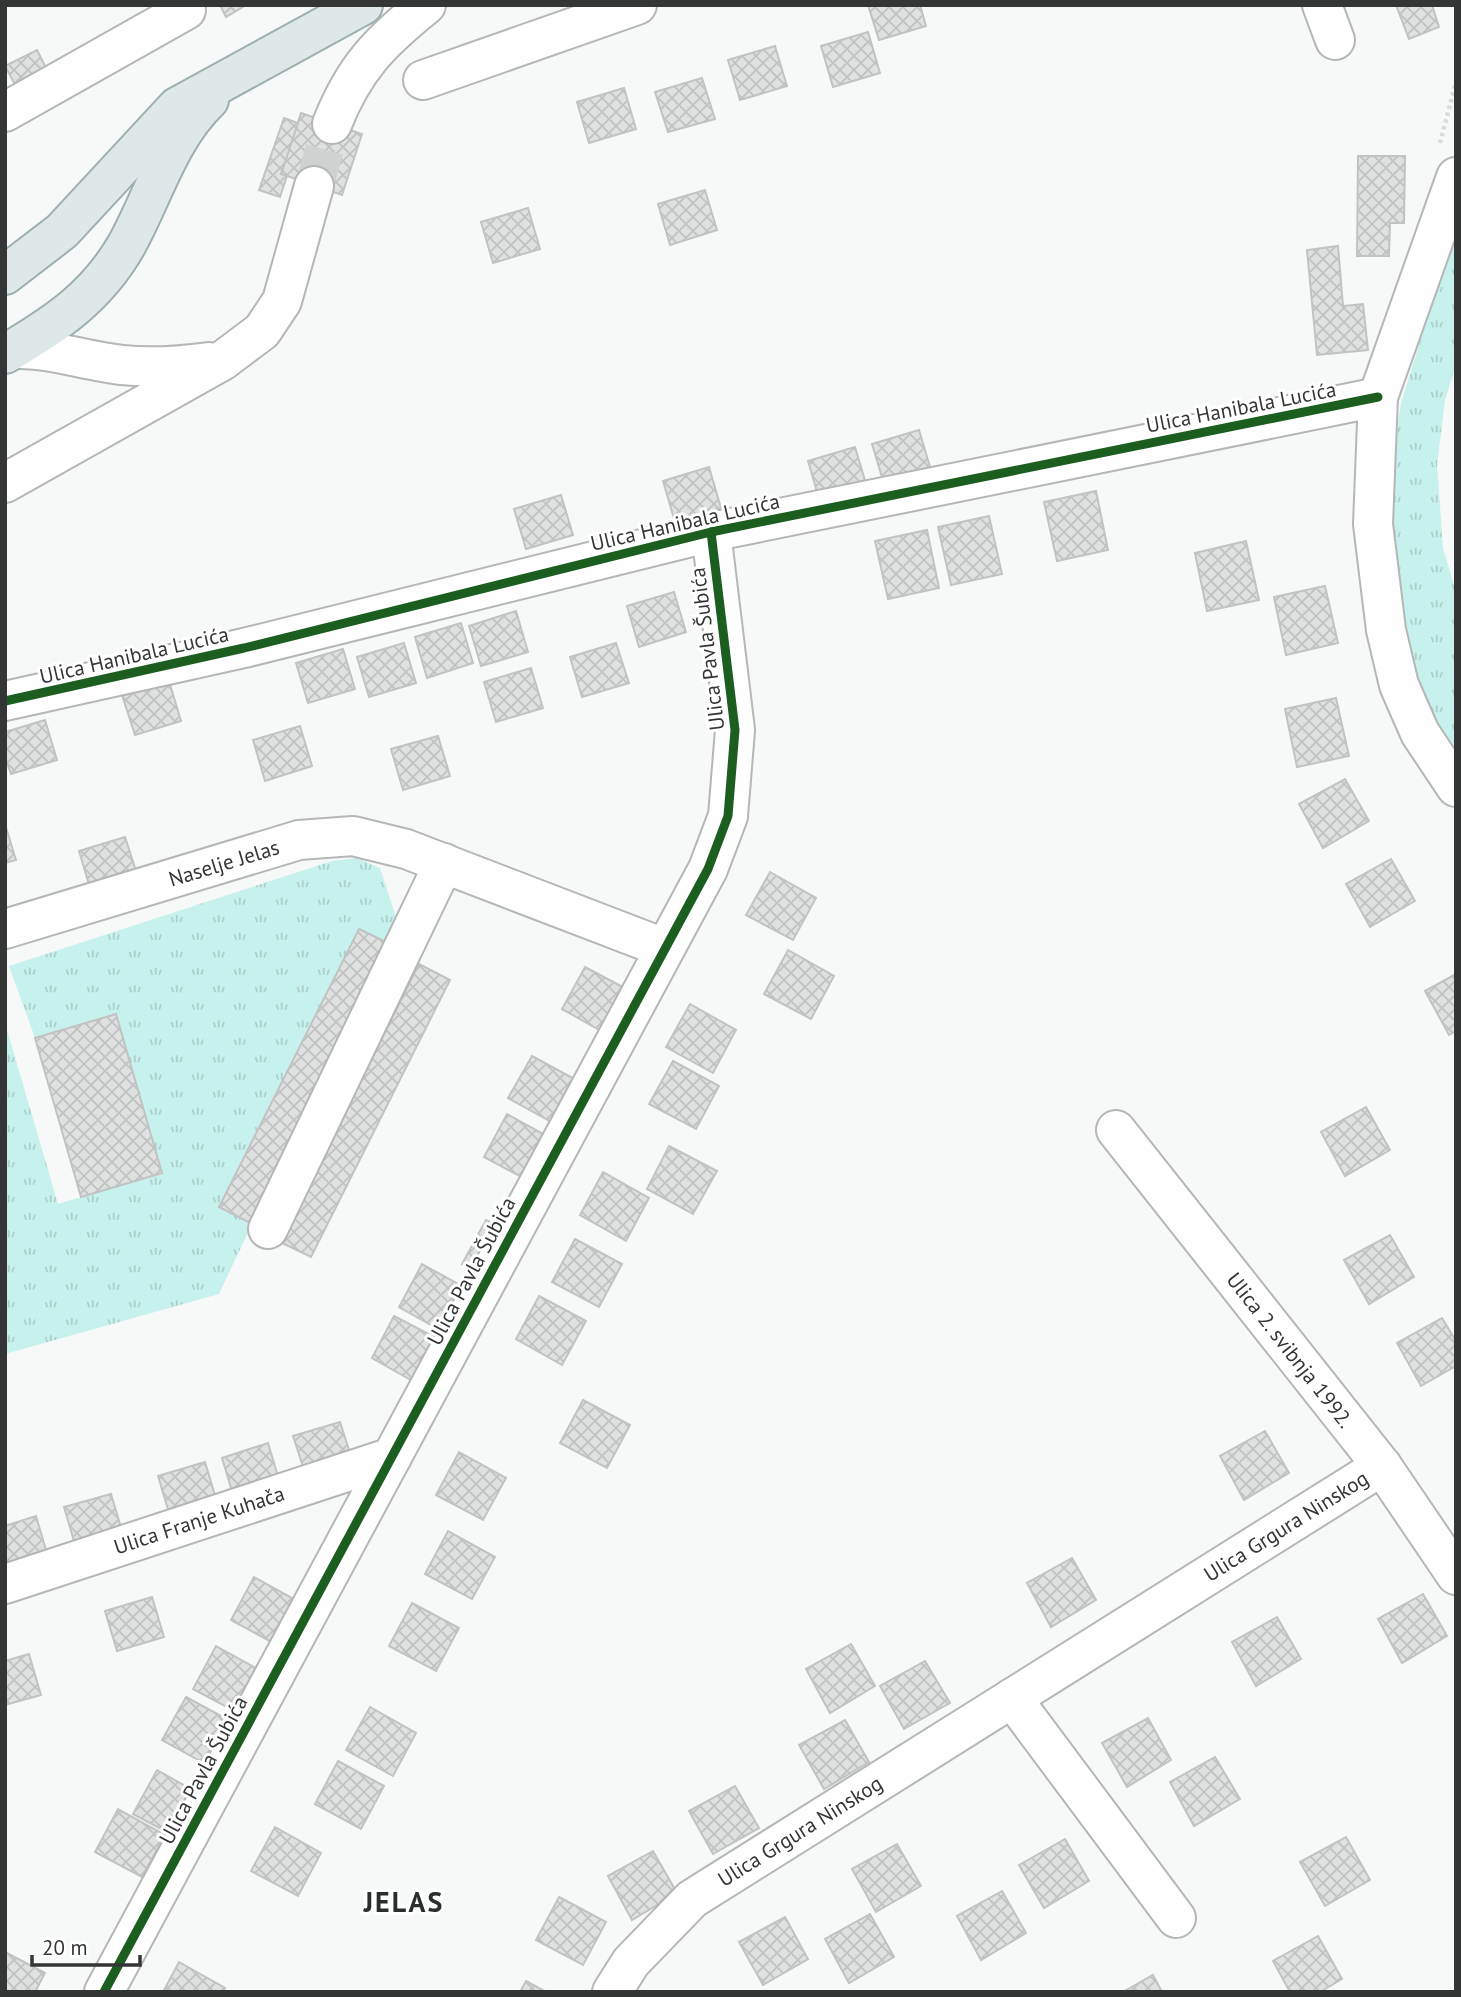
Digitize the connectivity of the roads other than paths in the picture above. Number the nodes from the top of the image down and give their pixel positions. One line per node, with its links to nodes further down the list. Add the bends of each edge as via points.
1 (135, 5): 5 (street, via 164,11)
2 (363, 5): 6 (main road)
3 (426, 5): 9 (street, via 358,69)
4 (637, 5): 7 (street)
5 (193, 8): 8 (street)
6 (236, 75): 12 (main road, via 165,116 62,231); 13 (main road, via 186,128 125,246 104,276 61,320)
7 (423, 80)
8 (5, 112)
9 (332, 124)
10 (1456, 177): 15 (street)
11 (314, 186): 14 (street, via 273,318)
12 (5, 275)
13 (9, 352): 14 (street, via 39,348 161,368)
14 (222, 361): 16 (street)
15 (1378, 397): 17 (street, Ulica Hanibala Lucića); 19 (street, via 1373,524 1386,630 1399,685 1420,733)
16 (5, 484)
17 (710, 532): 18 (street, Ulica Hanibala Lucića, via 244,648); 22 (street, Ulica Pavla Šubića, via 736,730 728,816 708,869)
18 (5, 701)
19 (1456, 787)
20 (444, 863): 21 (street, Naselje Jelas, via 353,836 299,840); 22 (street, Naselje Jelas); 24 (street)
21 (5, 929)
22 (664, 948): 25 (street, Ulica Pavla Šubića)
23 (1116, 1130): 26 (street, Ulica 2. svibnja 1992.)
24 (268, 1229)
25 (392, 1457): 28 (street, Ulica Franje Kuhača); 31 (street, Ulica Pavla Šubića)
26 (1382, 1465): 27 (street, Ulica 2. svibnja 1992.); 29 (street, Ulica Grgura Ninskog)
27 (1456, 1576)
28 (5, 1584)
29 (1012, 1698): 30 (street); 32 (street, Ulica Grgura Ninskog, via 692,1899 631,1962)
30 (1176, 1918)
31 (104, 1992)
32 (612, 1992)

